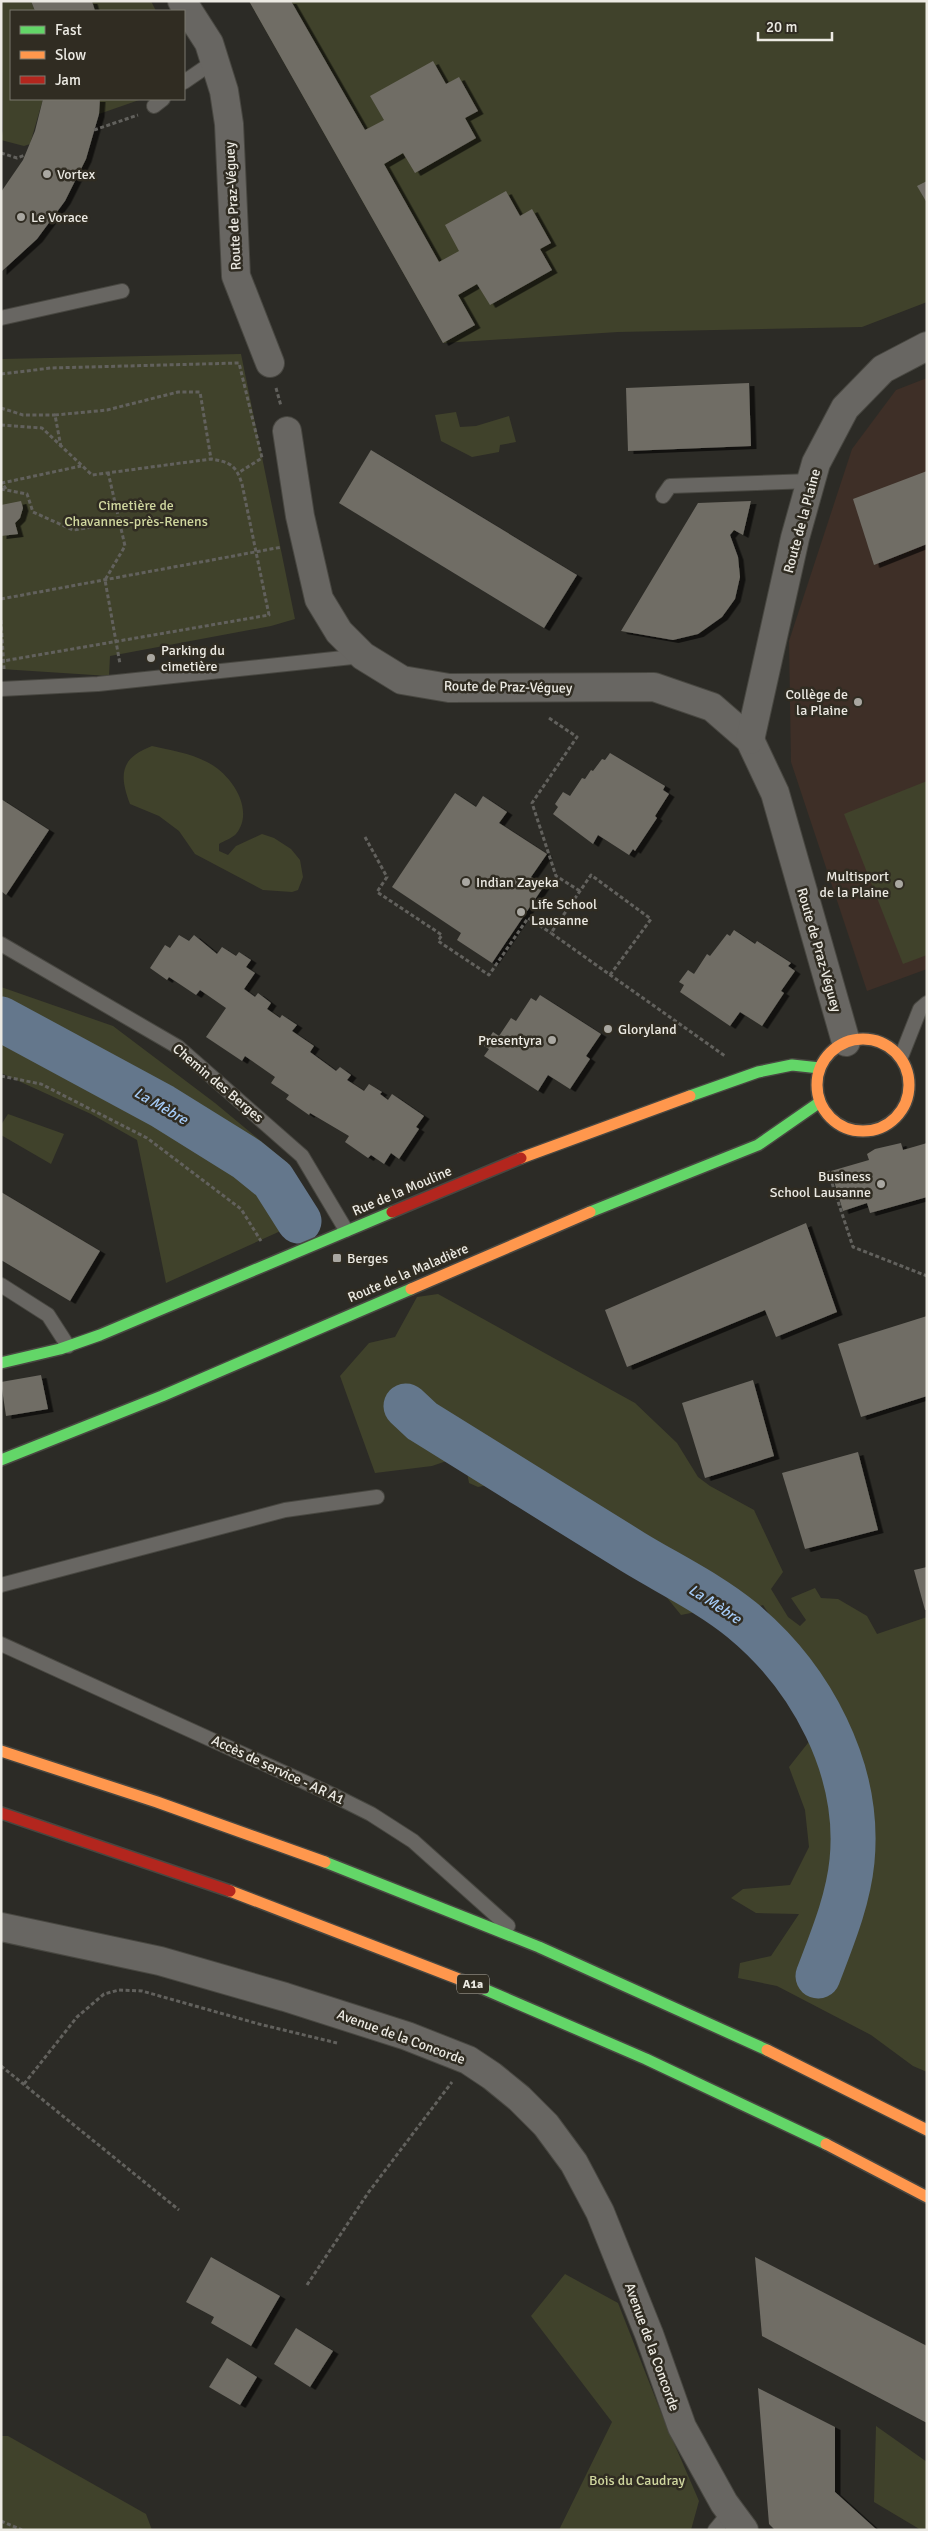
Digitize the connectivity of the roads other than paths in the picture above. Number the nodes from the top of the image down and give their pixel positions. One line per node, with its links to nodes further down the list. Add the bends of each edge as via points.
1 (182, 1): 2 (street, Route de Praz-Véguey)
2 (216, 60): 3 (lane); 7 (street, Route de Praz-Véguey, via 229,124 236,276)
3 (185, 81)
4 (122, 291): 5 (lane)
5 (1, 318)
6 (927, 346): 9 (street, Route de la Plaine, via 883,369 845,408 816,463)
7 (270, 363)
8 (287, 431): 11 (street, Route de Praz-Véguey, via 305,544 319,599 338,632)
9 (811, 481): 10 (lane, via 670,486); 13 (street, Route de la Plaine, via 795,538)
10 (662, 496)
11 (363, 656): 12 (lane, via 124,682); 13 (street, Route de Praz-Véguey, via 402,680 449,688 654,687 712,706)
12 (4, 689)
13 (750, 740): 16 (street, Route de Praz-Véguey, via 775,793)
14 (1, 944): 20 (lane, Chemin des Berges, via 178,1047 302,1156)
15 (927, 1003): 17 (lane, via 920,1009)
16 (846, 1042): 17 (main road, via 872,1039 883,1042); 18 (main road, via 831,1051)
17 (901, 1057): 19 (main road, via 914,1086 892,1120 871,1131 854,1130 837,1123)
18 (820, 1068): 19 (main road, via 817,1085); 20 (main road, Rue de la Mouline, via 792,1065 750,1074 540,1150)
19 (820, 1102): 24 (main road, Route de la Maladière, via 758,1144 727,1159 602,1207 162,1396)
20 (346, 1230): 22 (main road, Rue de la Mouline)
21 (1, 1285): 22 (lane, via 48,1315)
22 (68, 1346): 23 (main road, Rue de la Mouline)
23 (1, 1363)
24 (1, 1460)
25 (377, 1497): 26 (lane, via 285,1510)
26 (1, 1585)
27 (1, 1644): 31 (lane, Accès de service - AR A1, via 371,1814 434,1858)
28 (1, 1751): 31 (main road, via 275,1844)
29 (1, 1813): 33 (main road, A1a, via 261,1902 488,1990 797,2129)
30 (1, 1927): 34 (street, Avenue de la Concorde, via 160,1961 407,2036 468,2060 519,2098 546,2125 574,2163 600,2212 646,2325 682,2427)
31 (525, 1941): 32 (main road, via 703,2019)
32 (927, 2130)
33 (927, 2197)
34 (729, 2524)

